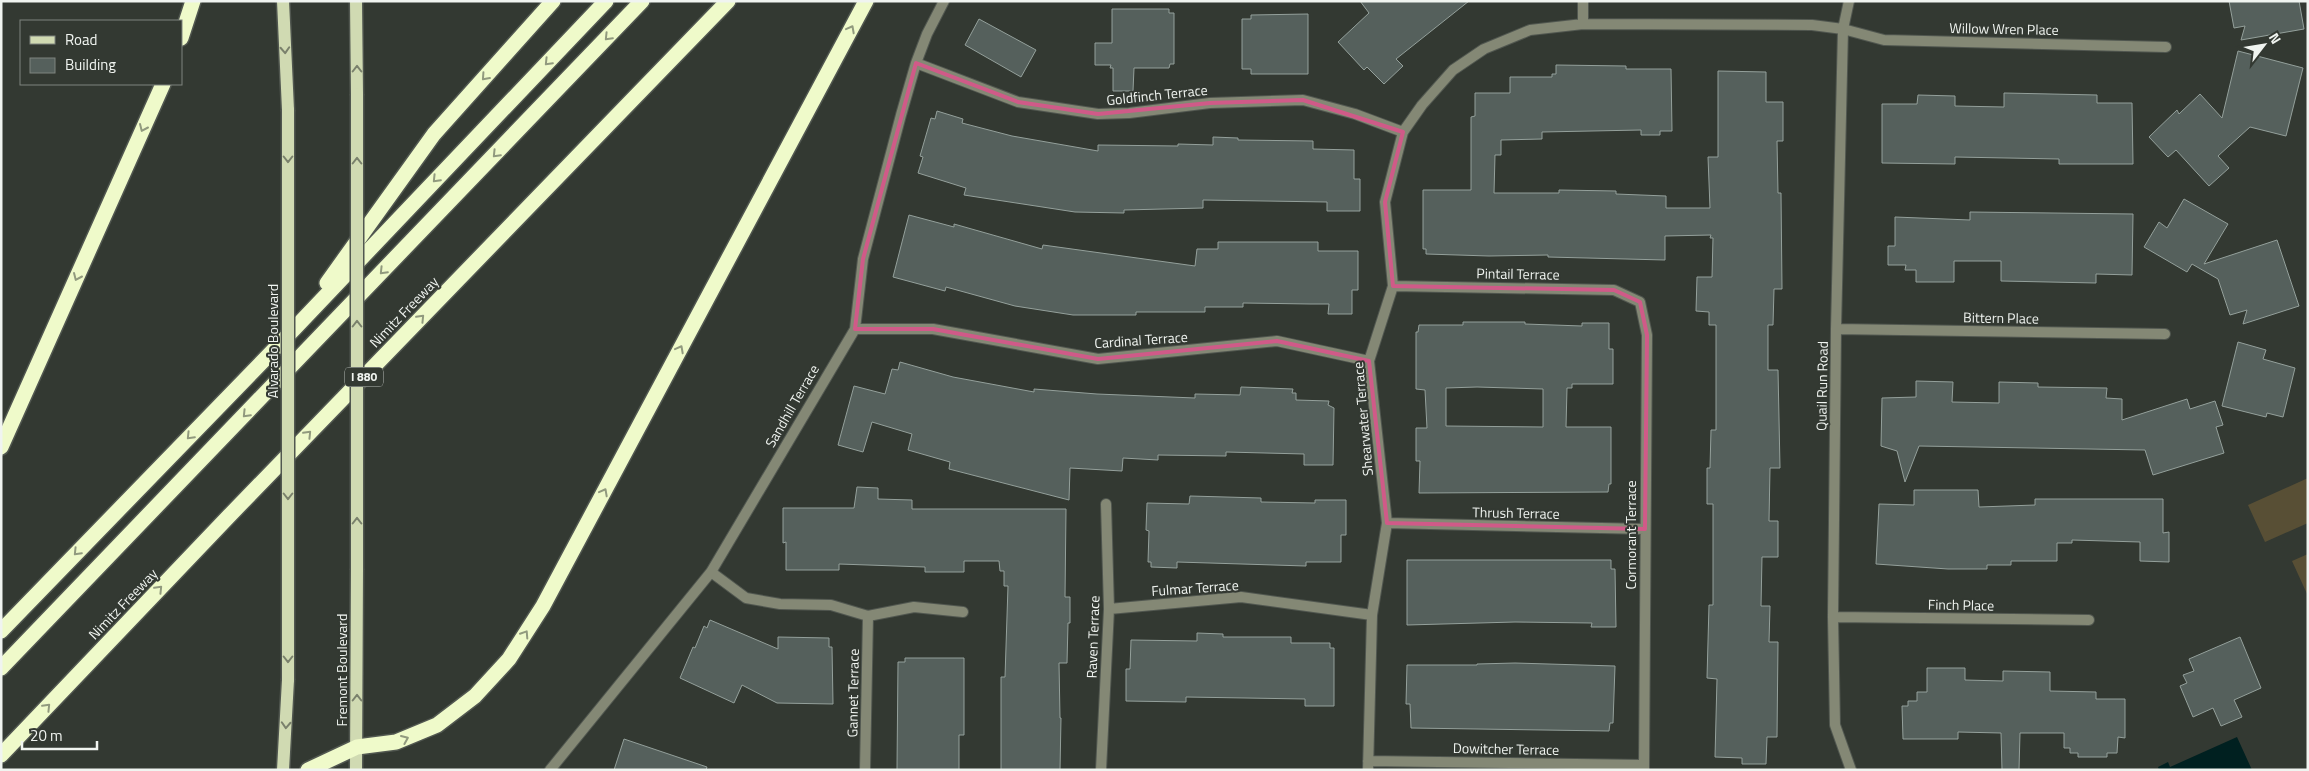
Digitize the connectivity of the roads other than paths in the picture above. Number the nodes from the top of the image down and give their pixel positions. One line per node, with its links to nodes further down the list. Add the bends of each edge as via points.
1 (193, 1): 14 (highway)
2 (283, 1): 43 (main road, Alvarado Boulevard, one-way to 43, bridge, via 288,110 288,680)
3 (356, 1): 39 (main road, Fremont Boulevard, one-way to 3, bridge)
4 (553, 1): 21 (highway, one-way to 21, via 434,134)
5 (606, 1): 21 (highway, one-way to 21)
6 (642, 1): 38 (highway, one-way to 38)
7 (728, 1): 40 (highway, Nimitz Freeway / I 880, one-way to 7)
8 (866, 1): 39 (highway, one-way to 8, via 396,742 437,725 475,696 510,659 543,606)
9 (944, 1): 16 (street, Sandhill Terrace)
10 (1583, 1): 12 (street)
11 (1849, 1): 13 (street, Quail Run Road)
12 (1583, 24): 13 (street, Shearwater Terrace, via 1812,25); 18 (street, Shearwater Terrace, via 1530,30 1484,49 1453,70)
13 (1843, 29): 15 (street, Willow Wren Place, via 1884,40); 23 (street, Quail Run Road)
14 (182, 35)
15 (2166, 47)
16 (916, 63): 18 (street, Goldfinch Terrace, via 1018,102 1098,114 1210,103 1303,100 1355,114); 22 (street, Sandhill Terrace, via 863,259)
17 (163, 85): 26 (highway, one-way to 26)
18 (1403, 132): 19 (street, Shearwater Terrace, via 1385,202)
19 (1394, 286): 20 (street, Pintail Terrace, via 1614,290); 25 (street, Shearwater Terrace)
20 (1640, 302): 29 (street, Cormorant Terrace, via 1647,336)
21 (294, 329): 37 (highway, one-way to 37)
22 (855, 329): 25 (street, Cardinal Terrace, via 933,329 1098,359 1277,341); 30 (street, Sandhill Terrace)
23 (1836, 329): 24 (street, Bittern Place); 35 (street, Quail Run Road)
24 (2165, 334)
25 (1369, 362): 28 (street, Shearwater Terrace)
26 (1, 447)
27 (1106, 504): 31 (street, Raven Terrace)
28 (1387, 523): 29 (street, Thrush Terrace); 34 (street, Shearwater Terrace)
29 (1645, 529): 42 (street, Cormorant Terrace)
30 (711, 572): 33 (street, via 746,598 780,604 831,605); 46 (street, Sandhill Terrace)
31 (1108, 609): 34 (street, Fulmar Terrace, via 1241,598); 48 (street, Raven Terrace)
32 (963, 612): 33 (street, via 914,607)
33 (868, 616): 47 (street, Gannet Terrace)
34 (1372, 616): 41 (street, Shearwater Terrace)
35 (1833, 617): 36 (street, Finch Place); 49 (street, Quail Run Road, via 1835,725)
36 (2089, 620)
37 (1, 631)
38 (1, 668)
39 (357, 747): 44 (highway); 45 (main road, Fremont Boulevard)
40 (1, 755)
41 (1368, 765): 42 (street, Dowitcher Terrace)
42 (1644, 768)
43 (284, 770)
44 (308, 770)
45 (356, 770)
46 (550, 770)
47 (865, 770)
48 (1101, 770)
49 (1851, 770)

